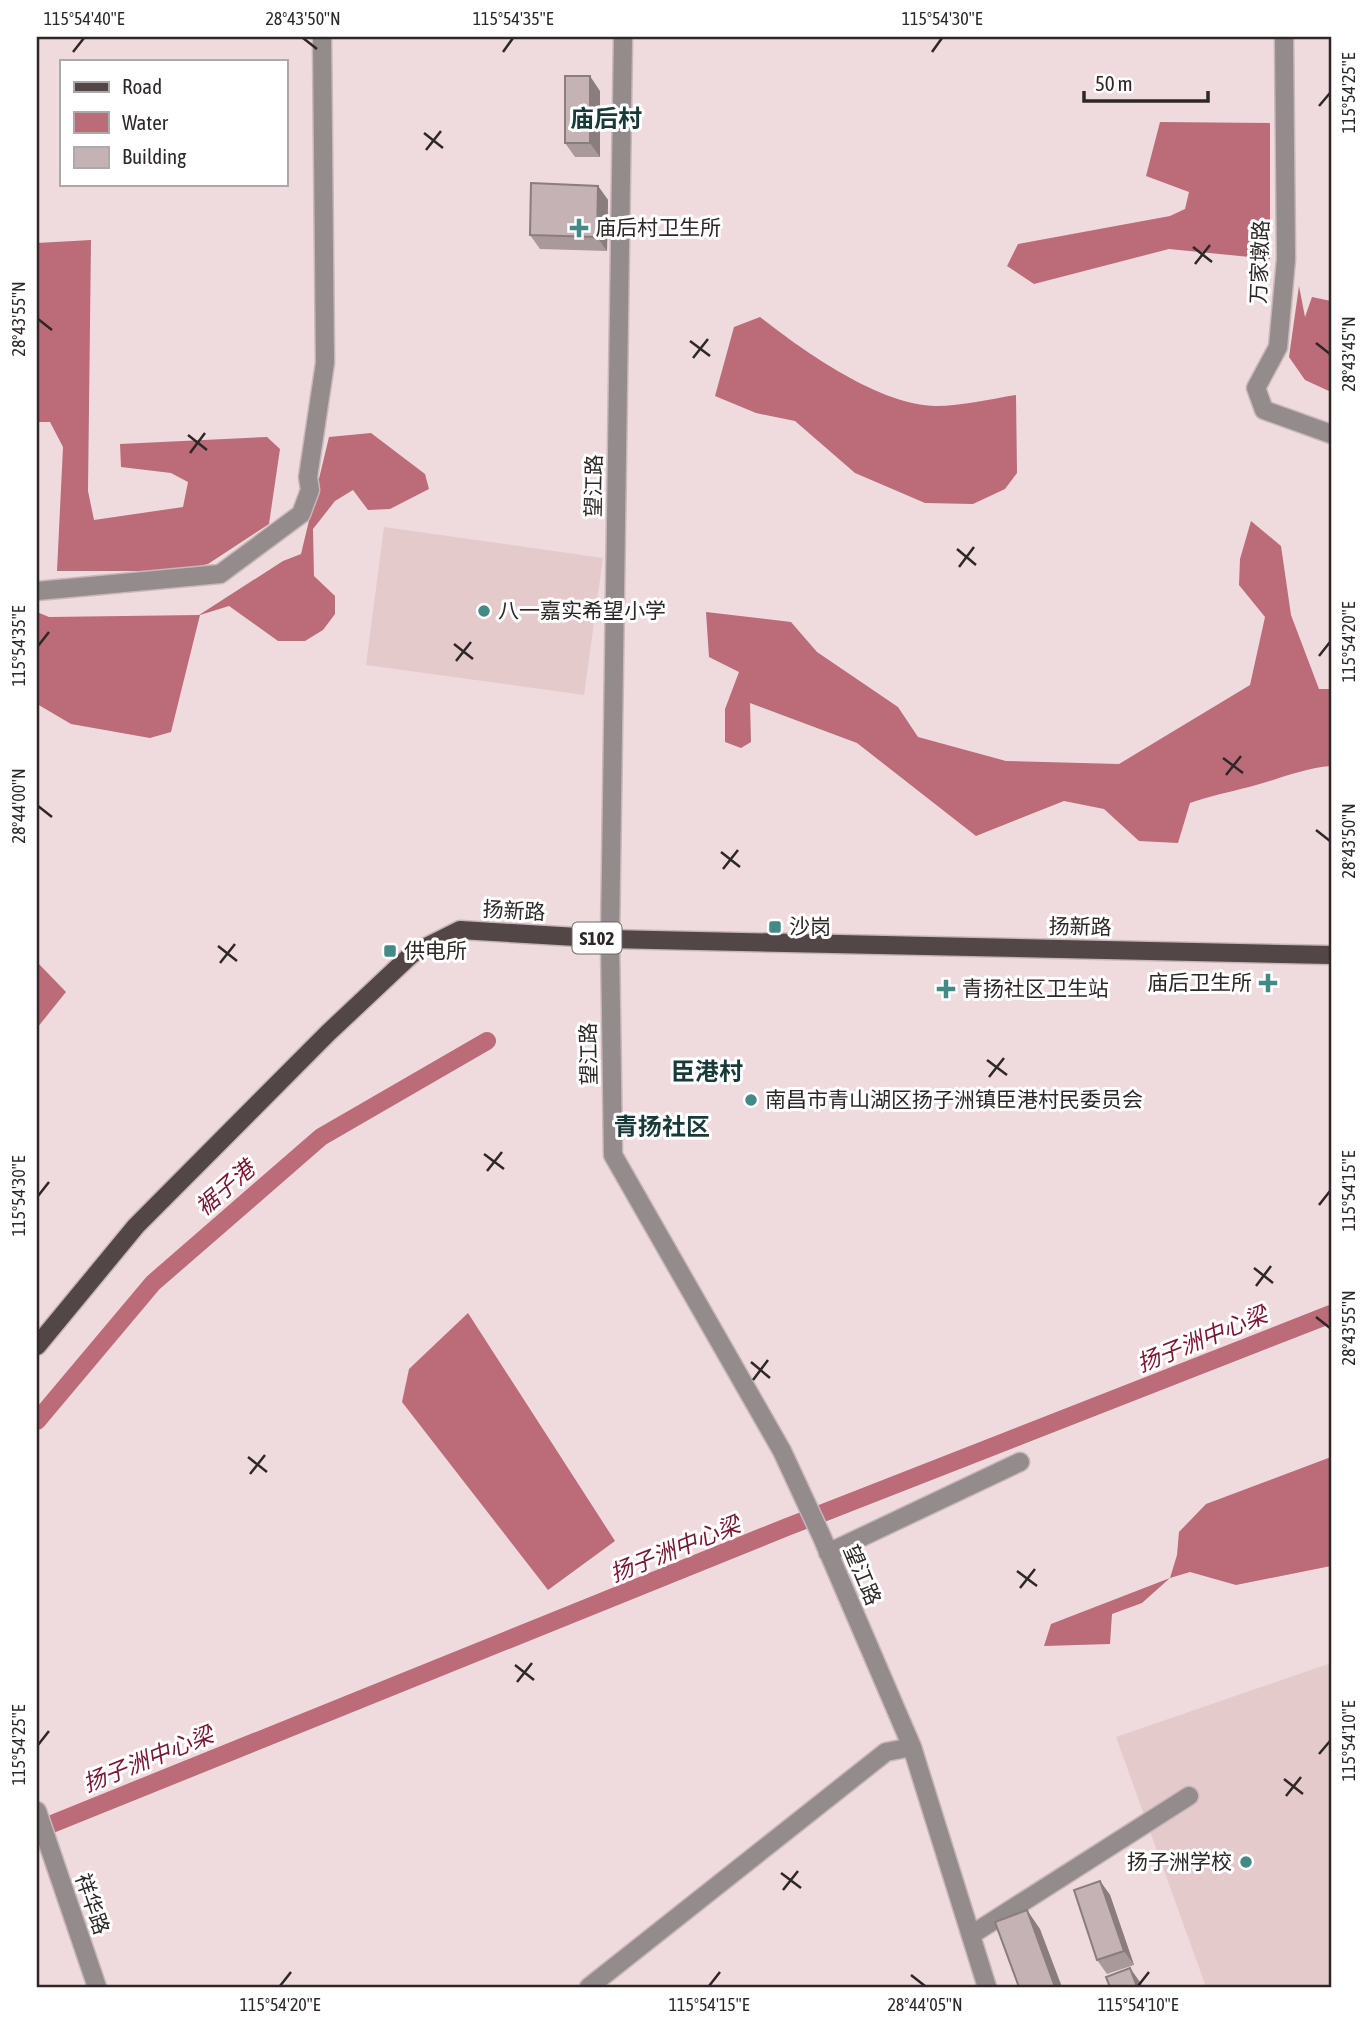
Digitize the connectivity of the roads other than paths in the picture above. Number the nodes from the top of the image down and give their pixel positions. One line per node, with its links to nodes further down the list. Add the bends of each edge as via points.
1 (323, 37): 5 (street, via 325,363 308,477 310,490 301,514 220,574)
2 (623, 37): 6 (street, 望江路)
3 (1284, 37): 4 (street, 万家墩路, via 1286,259 1278,347 1256,388 1264,410)
4 (1331, 433)
5 (37, 591)
6 (610, 939): 7 (main road, 扬新路 / S102); 8 (main road, 扬新路 / S102, via 460,930 412,954 136,1226); 10 (street, 望江路, via 613,1154 782,1451)
7 (1331, 955)
8 (37, 1346)
9 (1020, 1462): 10 (street)
10 (828, 1553): 11 (street, 望江路)
11 (912, 1747): 14 (street, 望江路); 16 (street, via 886,1752)
12 (1189, 1796): 14 (street)
13 (41, 1822): 15 (street, 祥华路)
14 (971, 1935): 17 (street, 望江路)
15 (97, 1987)
16 (589, 1987)
17 (987, 1987)

